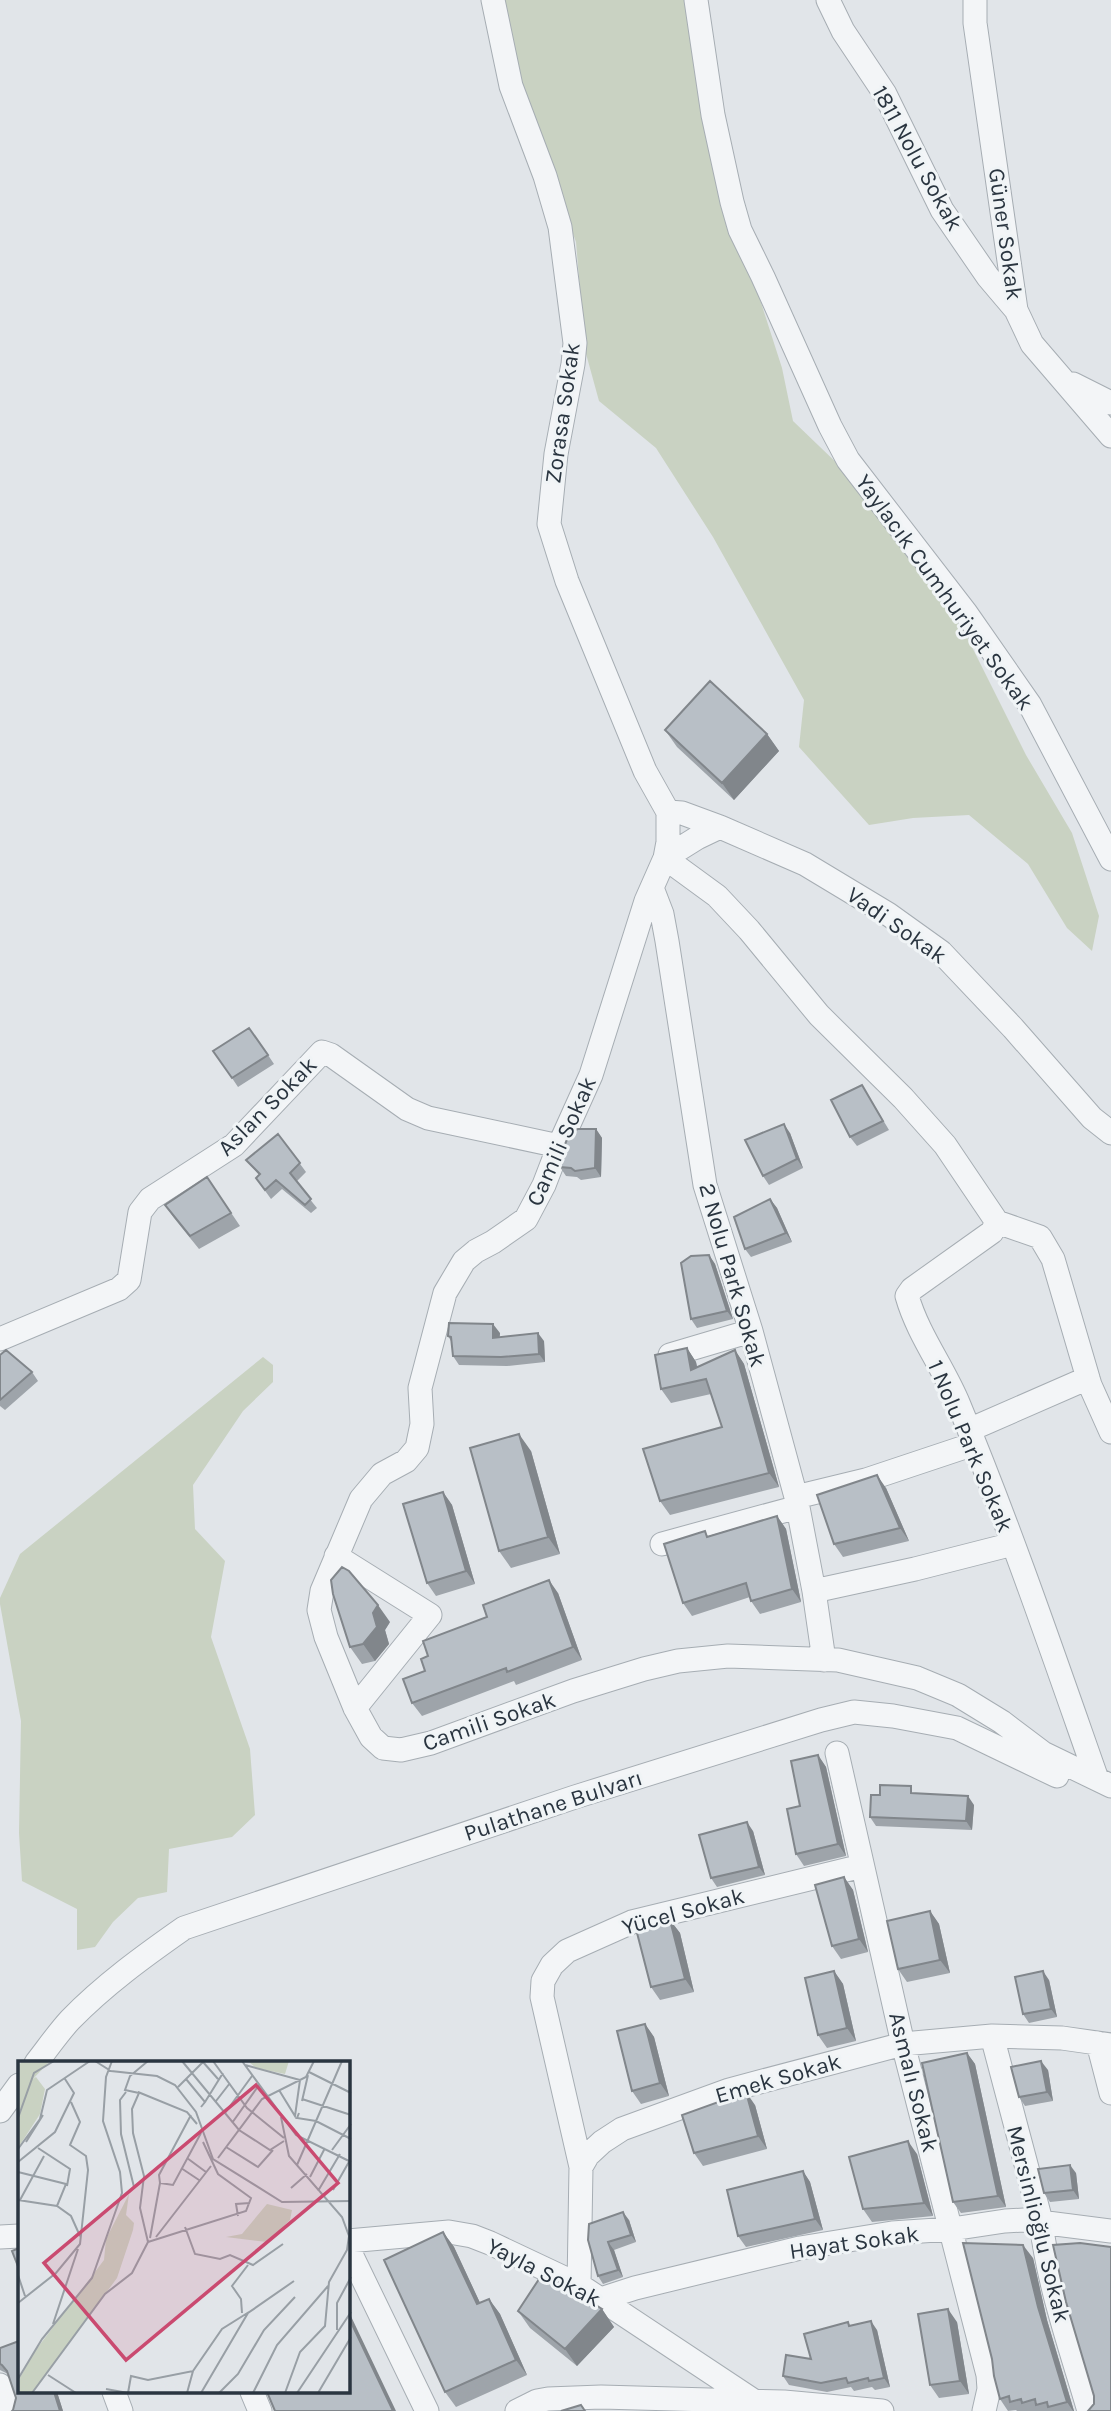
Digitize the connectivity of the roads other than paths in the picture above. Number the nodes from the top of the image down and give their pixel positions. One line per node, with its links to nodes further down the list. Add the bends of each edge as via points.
1 (493, 0): 9 (street, Zorasa Sokak, via 511,86 560,227 575,343 556,454 550,524 567,581 645,771)
2 (696, 0): 12 (street, Yaylacık Cumhuriyet Sokak, via 713,115 740,230 800,363 848,460 1030,705)
3 (828, 0): 5 (street, 1811 Nolu Sokak, via 843,32 885,94 942,210)
4 (975, 0): 5 (street, Güner Sokak)
5 (1016, 310): 6 (street, Güner Sokak, via 1032,344)
6 (1065, 380): 7 (street); 8 (street, Güner Sokak)
7 (1111, 403)
8 (1111, 436)
9 (668, 812): 10 (street, Vadi Sokak); 11 (street, Camili Sokak)
10 (720, 827): 11 (street); 14 (street, Vadi Sokak, via 805,863 941,951 1092,1118)
11 (665, 858): 13 (street, Camili Sokak); 16 (street, via 725,905 819,1015 904,1098 945,1145)
12 (1111, 859)
13 (652, 888): 15 (street, Camili Sokak, via 591,1074); 17 (street, 2 Nolu Park Sokak, via 667,941 705,1185)
14 (1111, 1133)
15 (559, 1146): 18 (street, Aslan Sokak, via 428,1118 322,1052 234,1145 150,1199 140,1212 129,1280 119,1289); 26 (street, Camili Sokak, via 526,1219 464,1261 445,1293 420,1388 422,1424 417,1448 406,1461 383,1474 361,1499)
16 (997, 1222): 20 (street, via 1040,1237 1053,1259); 22 (street, 1 Nolu Park Sokak, via 992,1232 907,1296)
17 (751, 1331): 19 (street); 23 (street, 2 Nolu Park Sokak)
18 (0, 1339)
19 (670, 1354)
20 (1088, 1378): 21 (street); 22 (street)
21 (1111, 1432)
22 (972, 1437): 23 (street); 25 (street, 1 Nolu Park Sokak)
23 (797, 1502): 24 (street); 27 (street, 2 Nolu Park Sokak)
24 (663, 1544)
25 (1013, 1544): 27 (street); 31 (street, 1 Nolu Park Sokak)
26 (336, 1556): 29 (street, Camili Sokak, via 319,1610); 29 (street, via 430,1615)
27 (814, 1591): 28 (street, 2 Nolu Park Sokak)
28 (824, 1660): 29 (street, Camili Sokak, via 728,1656 678,1661 573,1691 401,1750 383,1748 371,1737); 31 (street, Camili Sokak, via 917,1678 958,1696 1043,1753)
29 (355, 1708)
30 (837, 1753): 33 (street, Asmalı Sokak)
31 (1104, 1783)
32 (1111, 1801): 37 (street, Pulathane Bulvarı, via 957,1728 854,1712 575,1797 184,1928 69,2021)
33 (862, 1866): 35 (street, Asmalı Sokak); 41 (street, Yücel Sokak, via 632,1922 568,1951 552,1965 543,1981 542,1997)
34 (992, 2036): 35 (street, Emek Sokak); 36 (street, Emek Sokak); 42 (street, Mersinlioğlu Sokak)
35 (903, 2044): 41 (street, Emek Sokak, via 729,2090 634,2125 602,2142); 43 (street, Asmalı Sokak)
36 (1104, 2044): 39 (street)
37 (38, 2061)
38 (18, 2086): 40 (street)
39 (1111, 2093)
40 (0, 2111)
41 (582, 2167): 49 (street)
42 (1041, 2221): 43 (street, Hayat Sokak); 44 (street, Hayat Sokak); 62 (street, Mersinlioğlu Sokak, via 1043,2244)
43 (952, 2229): 50 (street, Hayat Sokak, via 800,2248); 61 (street, Asmalı Sokak, via 988,2375)
44 (1111, 2231)
45 (18, 2236): 46 (street)
46 (0, 2237)
47 (350, 2241): 49 (street, Yayla Sokak, via 461,2234)
48 (350, 2252): 58 (street)
49 (579, 2285): 50 (street, Yayla Sokak)
50 (601, 2299): 54 (street, Yayla Sokak)
51 (0, 2385): 55 (street)
52 (115, 2394): 56 (street)
53 (253, 2394): 57 (street)
54 (754, 2401): 59 (street, via 567,2398 537,2401); 60 (street)
55 (9, 2411)
56 (121, 2411)
57 (260, 2411)
58 (427, 2411)
59 (517, 2411)
60 (882, 2411)
61 (984, 2411)
62 (1089, 2411)

